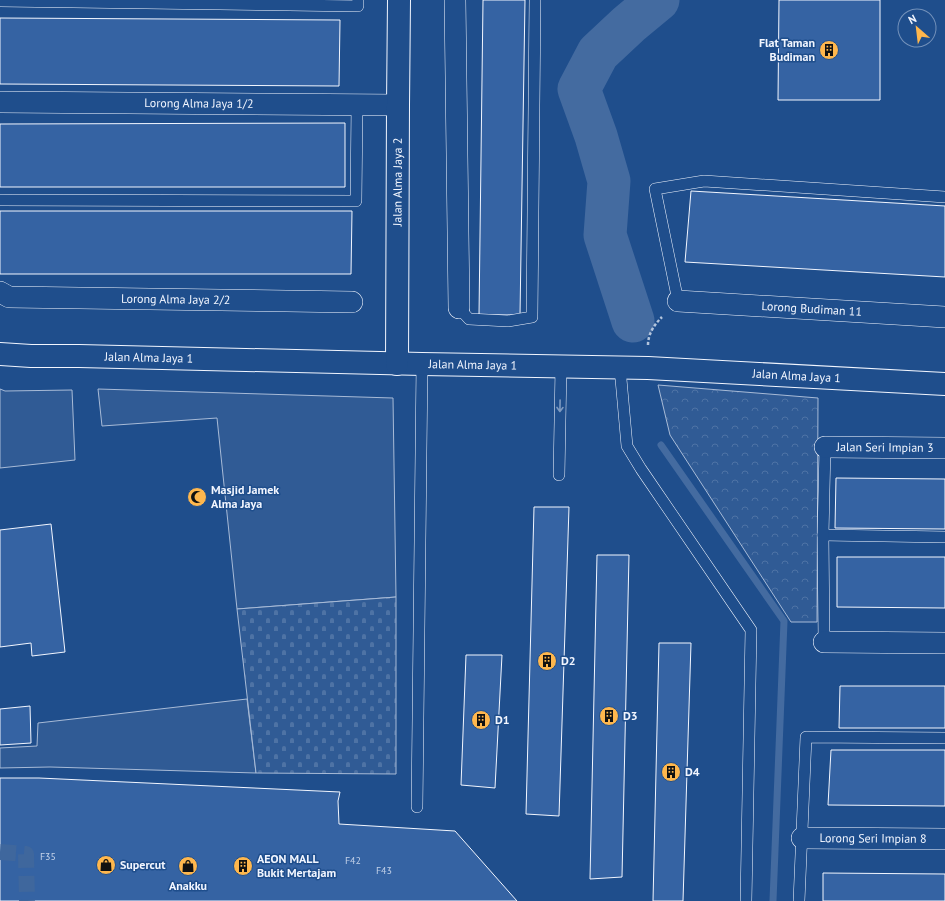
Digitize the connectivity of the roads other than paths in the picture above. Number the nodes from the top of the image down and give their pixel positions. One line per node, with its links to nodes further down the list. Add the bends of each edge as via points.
1 (358, 0): 5 (lane, via 358,6)
2 (399, 0): 8 (street, Jalan Alma Jaya 2)
3 (455, 0): 14 (street)
4 (535, 0): 14 (lane, via 532,317 508,321 469,319)
5 (0, 1)
6 (0, 102): 7 (street, Lorong Alma Jaya 1/2)
7 (357, 105): 8 (street, Lorong Alma Jaya 1/2); 10 (lane, via 356,201)
8 (398, 105): 17 (street, Jalan Alma Jaya 2)
9 (945, 197): 12 (lane, via 704,181 654,188)
10 (0, 200)
11 (0, 292): 13 (street, Lorong Alma Jaya 2/2, via 9,297)
12 (678, 301): 15 (street, Lorong Budiman 11)
13 (352, 302)
14 (459, 308)
15 (945, 316)
16 (0, 354): 17 (street, Jalan Alma Jaya 1)
17 (397, 364): 18 (street, Jalan Alma Jaya 1)
18 (422, 364): 19 (street, Jalan Alma Jaya 1); 30 (lane)
19 (561, 367): 20 (street, Jalan Alma Jaya 1); 24 (lane, one-way to 24)
20 (620, 368): 21 (street, Jalan Alma Jaya 1); 33 (lane, via 627,446 751,630)
21 (945, 384)
22 (825, 447): 23 (street, Jalan Seri Impian 3); 25 (lane)
23 (945, 448)
24 (559, 475)
25 (823, 535): 26 (lane); 27 (lane)
26 (945, 537)
27 (824, 642): 28 (street)
28 (945, 643)
29 (945, 738): 31 (lane, via 806,737)
30 (417, 807)
31 (802, 838): 32 (street, Lorong Seri Impian 8); 34 (lane)
32 (945, 839)
33 (746, 901)
34 (799, 901)

